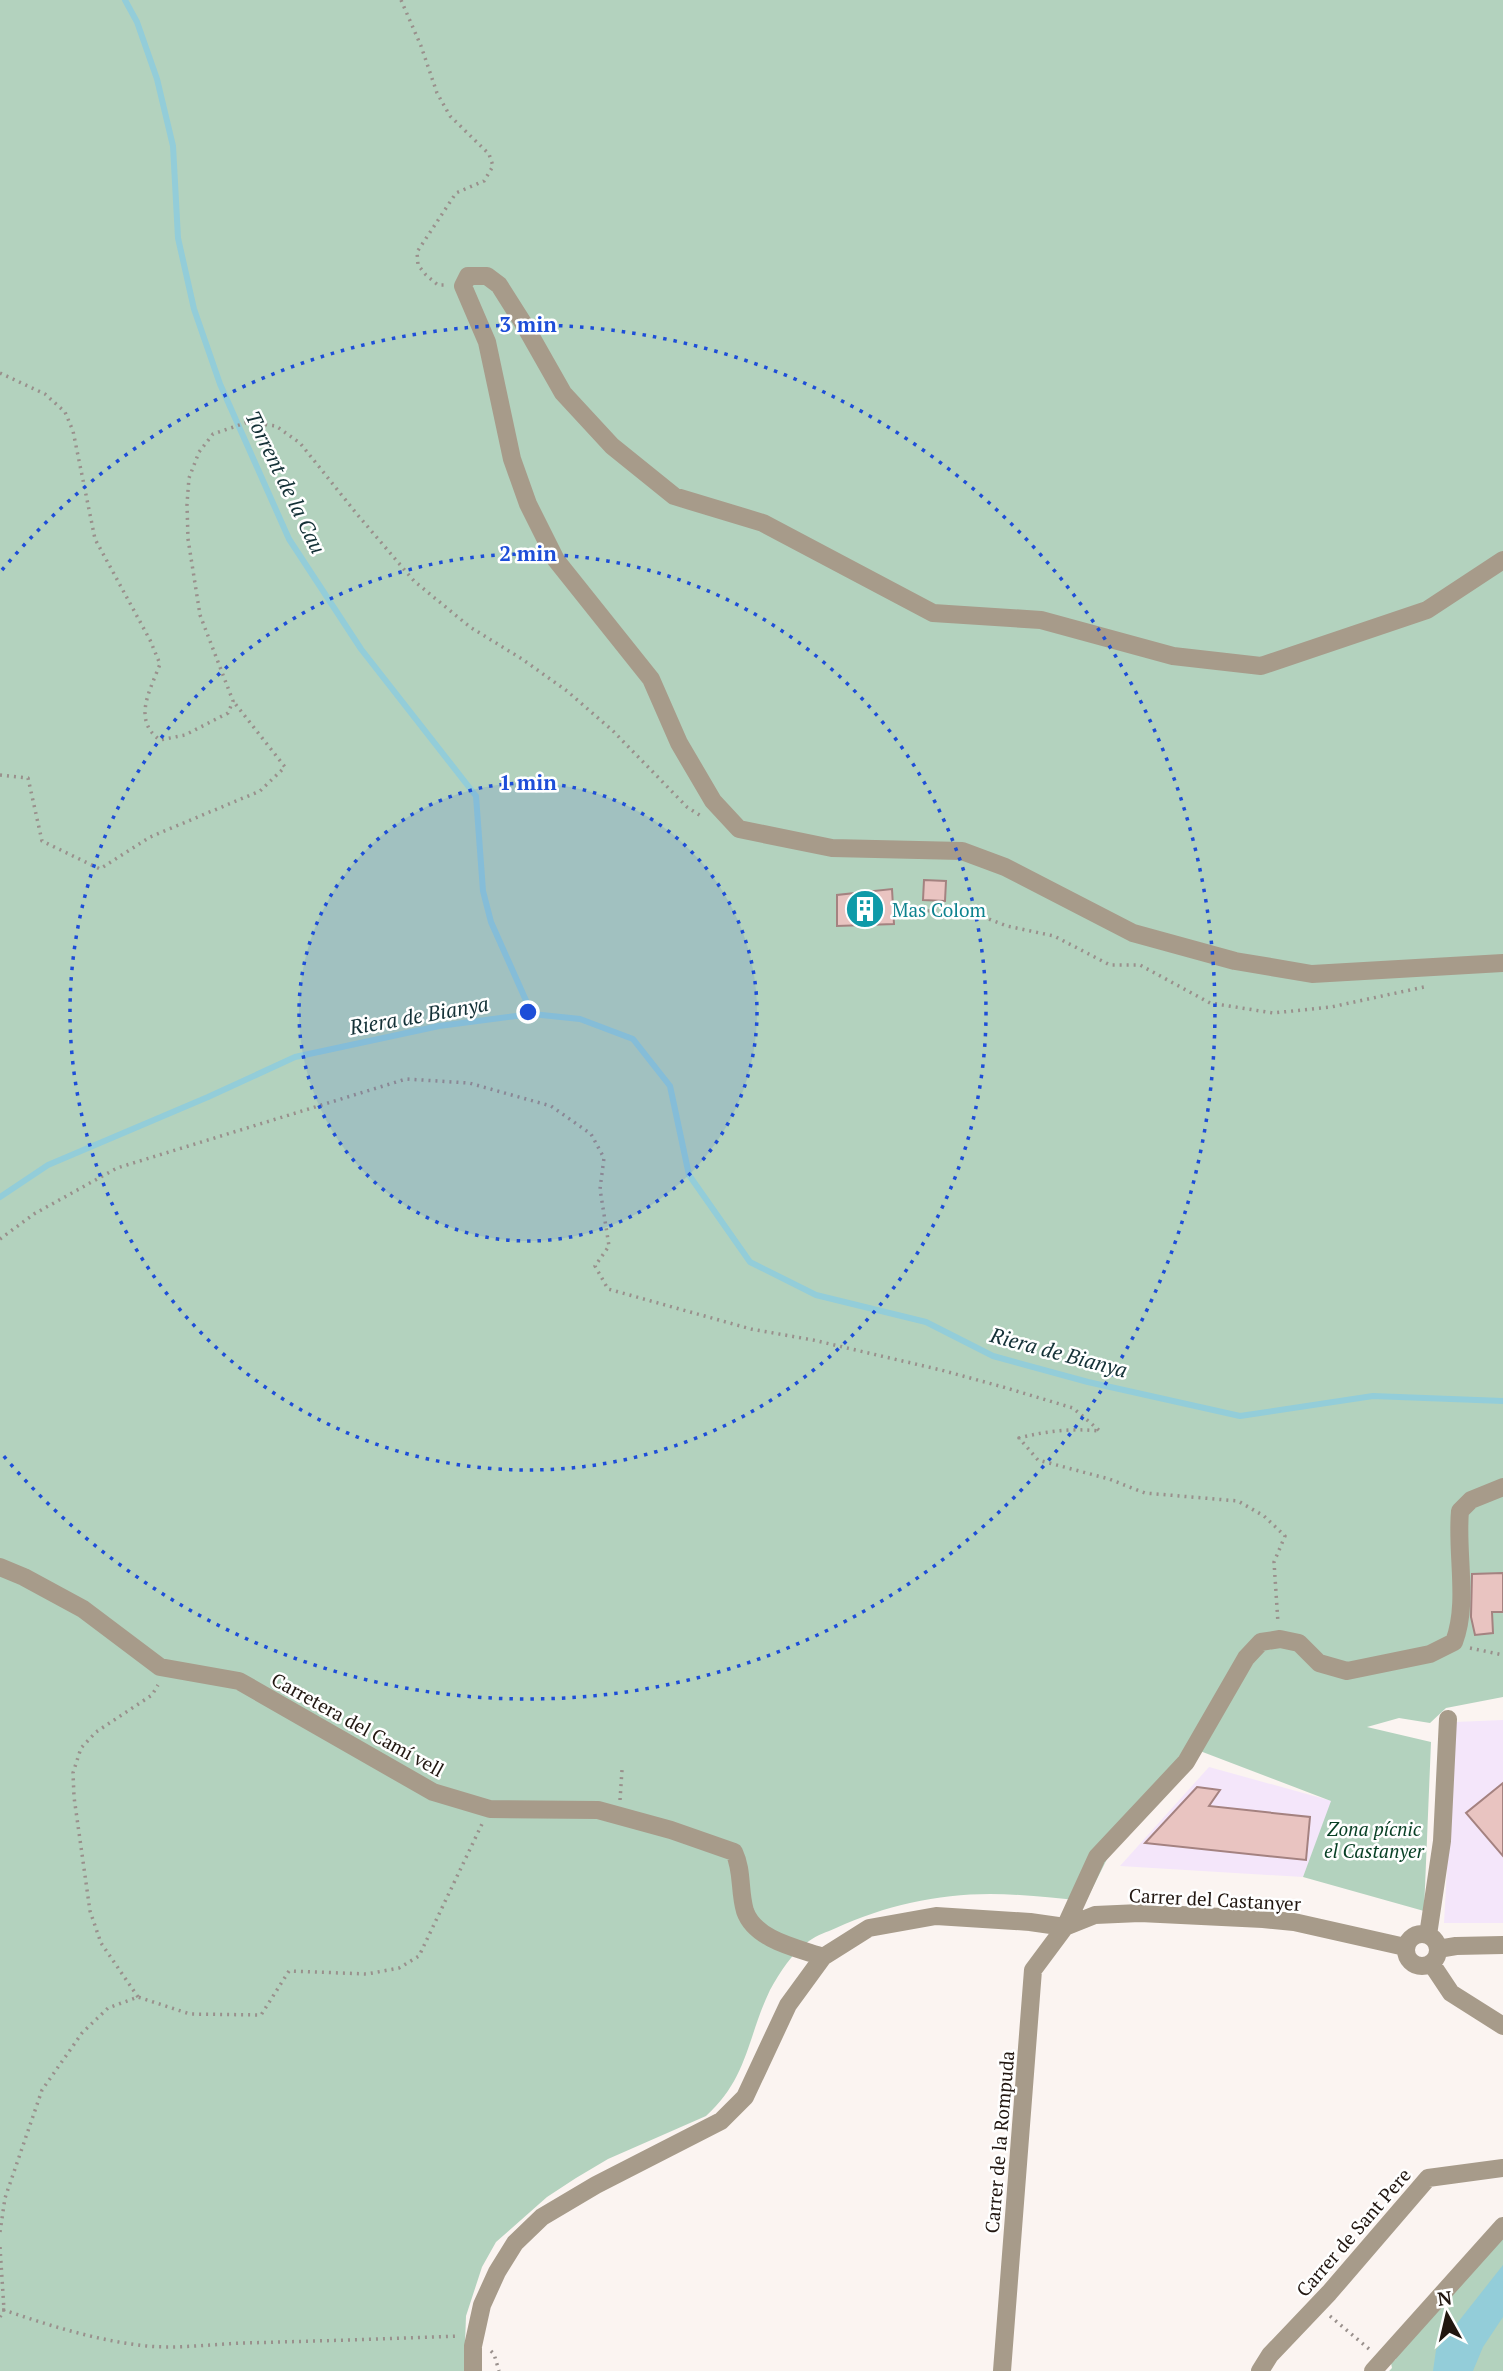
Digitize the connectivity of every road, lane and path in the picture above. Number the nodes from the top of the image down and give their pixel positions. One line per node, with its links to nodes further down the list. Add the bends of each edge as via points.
1 (401, 0): 2 (path, via 437,93 450,116 489,154 493,166 484,181 456,193 417,252 418,265 438,285)
2 (463, 286): 4 (street, via 468,276 476,274 499,285 563,393 612,446 674,496 763,523 933,613 1041,620 1173,656 1261,666 1427,610); 8 (street, via 487,342 512,459 556,560 651,679 679,743 713,801 739,828 832,848 962,851 1005,867 1133,933 1235,961 1312,974)
3 (0, 373): 5 (path, via 45,394 65,412 74,431 95,539 160,664 145,702 148,732 160,740 185,735 228,713)
4 (1503, 560)
5 (233, 701): 6 (path, via 285,767 260,791 150,837 100,869 42,841 28,778); 7 (path, via 200,615 187,504 189,478 206,443 213,434 248,422 275,426 300,443 414,580 470,627 567,691 687,807)
6 (0, 775)
7 (709, 822)
8 (1503, 964)
9 (0, 1239): 12 (path, via 34,1214 117,1168 406,1079 469,1083 551,1106 591,1134 604,1158 600,1189 609,1245 595,1266 608,1289 751,1329 941,1370 1073,1408 1100,1431 1052,1430 1019,1438 1038,1460 1145,1493 1238,1501 1285,1536 1274,1562)
10 (1503, 1487): 13 (street, via 1471,1500 1460,1511 1461,1625)
11 (0, 1567): 15 (street, Carretera del Camí vell, via 83,1609)
12 (1280, 1639): 13 (street, via 1299,1643 1319,1663 1347,1671 1430,1654); 20 (street, Carrer de la Rompuda, via 1261,1642 1247,1658 1186,1762 1097,1857)
13 (1454, 1643): 14 (path)
14 (1503, 1655)
15 (160, 1667): 18 (street, Carretera del Camí vell, via 239,1681 433,1791); 25 (path, via 162,1679 152,1695 96,1732 80,1748 73,1773 90,1911 101,1943)
16 (1448, 1719): 23 (street)
17 (622, 1770): 19 (path)
18 (490, 1809): 19 (street, Carretera del Camí vell, via 598,1810); 25 (path, via 419,1956 398,1968 367,1974 289,1971 261,2015 190,2014)
19 (620, 1816): 24 (street, Carretera del Camí vell, via 734,1852 746,1911 754,1925 772,1939)
20 (1065, 1927): 22 (street, Carrer del Castanyer, via 1095,1915 1140,1913 1262,1919); 24 (street, via 936,1916 869,1928); 37 (street, Carrer de la Rompuda, via 1033,1970)
21 (1503, 1945): 23 (street)
22 (1405, 1947): 23 (street, via 1422,1933); 23 (street, via 1416,1965)
23 (1432, 1949): 26 (street, via 1451,1993)
24 (823, 1957): 34 (street, via 788,2005 745,2097 721,2122 542,2217 515,2243 497,2272)
25 (138, 1997): 29 (path, via 108,2008 82,2033 42,2090 5,2198)
26 (1503, 2026)
27 (1503, 2168): 31 (street, Carrer de Sant Pere, via 1428,2178)
28 (1503, 2226): 35 (street)
29 (0, 2232)
30 (0, 2247): 32 (path)
31 (1329, 2293): 35 (path, via 1339,2300 1327,2314); 38 (street, Carrer de Sant Pere)
32 (2, 2310): 33 (path); 34 (path, via 100,2338 173,2348)
33 (0, 2317)
34 (475, 2336): 36 (street)
35 (1378, 2366)
36 (473, 2371)
37 (1002, 2371)
38 (1260, 2371)

